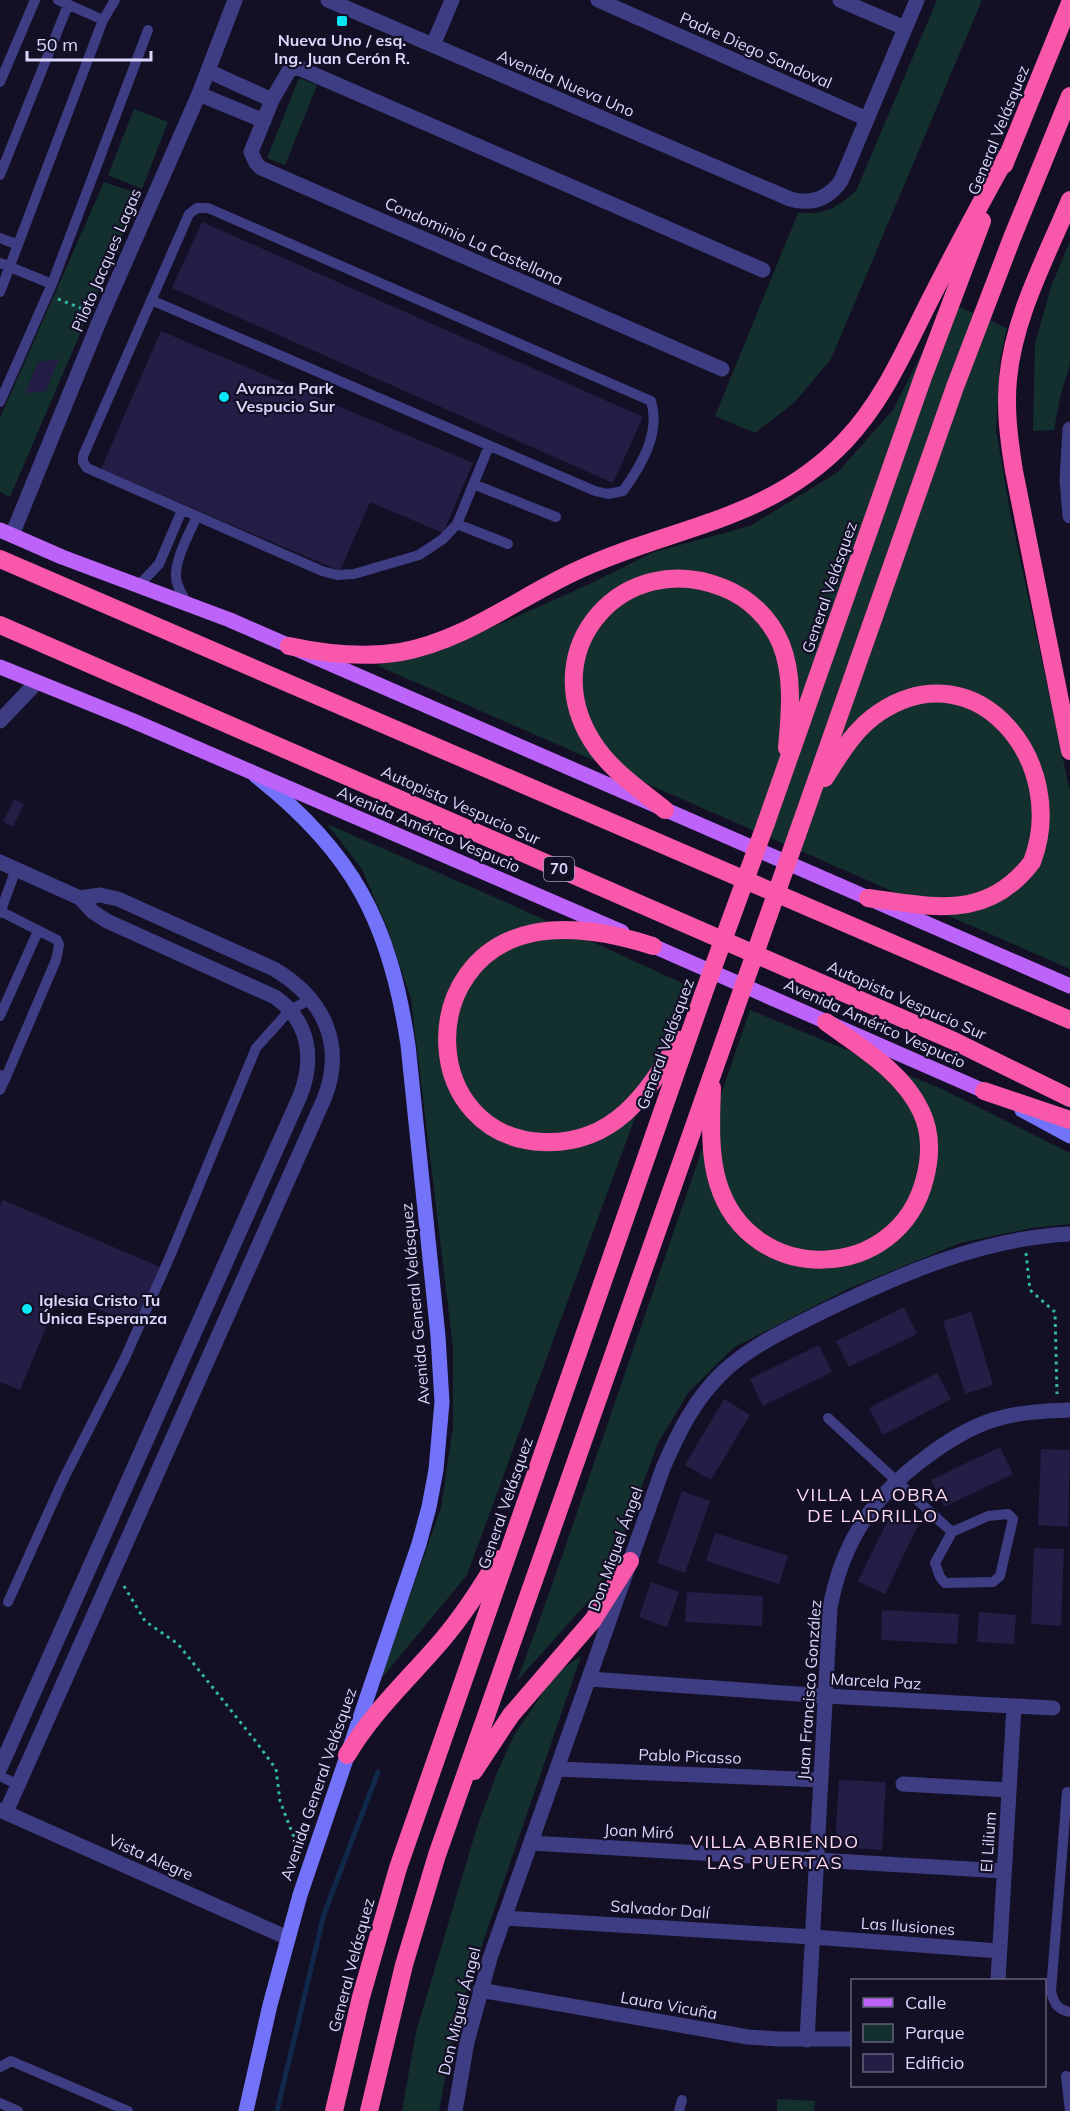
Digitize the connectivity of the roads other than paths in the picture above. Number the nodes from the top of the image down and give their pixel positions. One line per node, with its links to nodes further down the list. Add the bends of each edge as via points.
1 (35, 0): 16 (lane)
2 (115, 0): 11 (lane)
3 (235, 0): 15 (street, Piloto Jacques Lagas)
4 (453, 0): 14 (street)
5 (598, 0): 20 (street, Padre Diego Sandoval)
6 (840, 0): 12 (street)
7 (916, 0): 12 (street)
8 (63, 2): 11 (lane); 23 (lane)
9 (338, 2): 14 (street, Avenida Nueva Uno)
10 (1070, 3): 22 (highway, General Velásquez)
11 (104, 20): 26 (lane)
12 (905, 28): 20 (street)
13 (148, 30): 29 (lane)
14 (433, 45): 20 (street, Avenida Nueva Uno, via 790,199 809,202 831,193 841,181)
15 (208, 71): 17 (street, Piloto Jacques Lagas); 19 (street)
16 (0, 82)
17 (199, 94): 21 (street); 42 (street, Piloto Jacques Lagas)
18 (1070, 96): 55 (highway, via 955,387)
19 (272, 100): 21 (street, Condominio La Castellana); 28 (street, Condominio La Castellana, via 290,69 299,68)
20 (867, 119)
21 (264, 121): 32 (street, Condominio La Castellana, via 251,152 261,168)
22 (1008, 154): 48 (highway, via 883,391 844,442 796,482 738,513 594,563 463,632 418,648 354,655); 54 (highway, General Velásquez, via 923,377)
23 (0, 175)
24 (1070, 200): 52 (highway, via 1017,332 1008,378 1007,422)
25 (0, 238): 26 (lane)
26 (18, 245): 27 (lane)
27 (5, 265): 29 (lane); 30 (lane)
28 (763, 270)
29 (52, 284): 33 (lane)
30 (0, 292)
31 (151, 300): 35 (lane); 35 (lane, via 189,214 196,208 208,208 651,401 650,440 643,460 623,491 595,492); 37 (lane, via 83,462 87,468)
32 (722, 369)
33 (0, 402)
34 (1070, 429): 39 (street)
35 (489, 446): 36 (lane)
36 (473, 484): 40 (lane); 41 (lane)
37 (182, 510): 38 (lane); 45 (lane, via 159,564)
38 (196, 516): 41 (lane, via 322,572 337,575 354,574 419,555); 46 (lane, via 175,574)
39 (1070, 516)
40 (556, 518)
41 (457, 524): 43 (lane)
42 (6, 533): 45 (main road)
43 (508, 544)
44 (0, 559): 71 (highway)
45 (139, 585): 46 (main road)
46 (187, 603): 48 (main road)
47 (0, 625): 77 (highway, Autopista Vespucio Sur / 70, via 954,1041)
48 (289, 646): 56 (main road)
49 (0, 667): 50 (main road, Avenida Américo Vespucio)
50 (37, 682): 51 (street); 53 (main road, Avenida Américo Vespucio)
51 (0, 721)
52 (1070, 751)
53 (249, 771): 63 (main road, Avenida Américo Vespucio); 92 (main road, Avenida General Velásquez, via 301,813 343,862 388,952 408,1045 438,1336 441,1419 432,1491)
54 (785, 771): 56 (highway, via 788,674 780,644 765,618 744,598 707,582 679,578 638,586 604,607 587,628 574,670 575,692 585,727 599,751); 67 (highway, General Velásquez, bridge)
55 (809, 802): 60 (highway, via 857,732 880,712 907,699 944,694 980,701 1005,713 1036,745 1048,771 1051,811 1036,856 1016,880 992,896 957,905); 73 (highway, bridge)
56 (665, 810): 60 (main road)
57 (0, 862): 58 (street)
58 (16, 869): 59 (street); 61 (lane)
59 (80, 898): 64 (street, via 100,894 118,899); 66 (street, via 107,921)
60 (868, 898): 65 (main road)
61 (0, 912): 62 (lane)
62 (38, 931): 70 (lane); 74 (lane, via 57,940 59,950)
63 (653, 946): 67 (highway, via 606,934 544,931 504,943 479,961 457,993 446,1030 450,1068 472,1109 497,1129 526,1140 563,1143 600,1132 621,1118 649,1086); 72 (main road, Avenida Américo Vespucio)
64 (274, 969): 66 (street); 68 (street)
65 (1070, 986)
66 (266, 992): 69 (street)
67 (703, 997): 84 (highway, General Velásquez)
68 (312, 999): 69 (lane); 98 (street, via 332,1044 329,1089)
69 (290, 1010): 87 (lane, via 256,1048 125,1358 63,1480); 93 (street, via 307,1040 305,1083)
70 (0, 1016)
71 (1070, 1020)
72 (826, 1022): 73 (highway, via 898,1078 918,1105 928,1133 929,1156 919,1197 892,1234 871,1249 827,1260 796,1257 768,1246 738,1221 727,1207 715,1170); 76 (main road, Avenida Américo Vespucio)
73 (712, 1071): 101 (highway)
74 (3, 1076): 75 (lane)
75 (0, 1090)
76 (984, 1091): 78 (highway); 79 (main road, Avenida Américo Vespucio)
77 (1070, 1098)
78 (1070, 1120)
79 (1070, 1136)
80 (1070, 1234): 86 (street, Don Miguel Ángel, via 968,1252 924,1268 829,1308 744,1353 712,1383 686,1420 663,1468)
81 (1070, 1410): 83 (street, Juan Francisco González, via 1011,1415 977,1426 939,1448)
82 (828, 1418): 83 (lane)
83 (897, 1482): 85 (lane); 89 (street, Juan Francisco González, via 864,1520 841,1566 831,1608)
84 (520, 1521): 92 (highway, via 454,1625 381,1706); 121 (highway, General Velásquez, via 398,1868)
85 (952, 1532): 85 (lane, via 935,1563 945,1583 993,1582 1000,1576 1013,1519 1008,1514 988,1516)
86 (630, 1561): 88 (street, Don Miguel Ángel); 101 (highway, via 582,1634 512,1715)
87 (8, 1602)
88 (589, 1679): 89 (street, Marcela Paz); 94 (street, Don Miguel Ángel)
89 (826, 1696): 90 (street, Marcela Paz); 96 (street, Juan Francisco González)
90 (1014, 1706): 91 (street, Marcela Paz); 99 (street, El Lilium)
91 (1053, 1708)
92 (347, 1755): 108 (main road, Avenida General Velásquez)
93 (0, 1768)
94 (557, 1769): 96 (street, Pablo Picasso); 103 (street, Don Miguel Ángel)
95 (0, 1776): 98 (lane)
96 (821, 1780): 104 (street, Juan Francisco González)
97 (903, 1784): 99 (street)
98 (18, 1785): 102 (street)
99 (1009, 1790): 105 (street, El Lilium)
100 (1068, 1792): 112 (lane, via 1051,1991 1054,2004)
101 (454, 1807): 122 (highway, via 404,1965)
102 (3, 1811): 108 (street, Vista Alegre)
103 (531, 1843): 104 (street, Joan Miró); 106 (street, Don Miguel Ángel)
104 (817, 1859): 105 (street, Joan Miró); 107 (street, Juan Francisco González)
105 (1004, 1871): 109 (street, El Lilium)
106 (504, 1918): 107 (street, Salvador Dalí); 111 (street, Don Miguel Ángel)
107 (813, 1937): 109 (street, Las Ilusiones); 114 (street, Juan Francisco González)
108 (288, 1938): 120 (main road, Avenida General Velásquez)
109 (999, 1951): 110 (street, El Lilium)
110 (998, 1979)
111 (480, 1990): 114 (street, Laura Vicuña, via 748,2037); 123 (street, Don Miguel Ángel)
112 (1070, 2012)
113 (851, 2039): 114 (street, Laura Vicuña)
114 (807, 2040)
115 (0, 2067): 119 (lane, via 11,2061)
116 (1066, 2076): 124 (lane)
117 (0, 2103): 118 (lane)
118 (18, 2111)
119 (128, 2111)
120 (246, 2111)
121 (334, 2111)
122 (369, 2111)
123 (454, 2111)
124 (1070, 2111)

